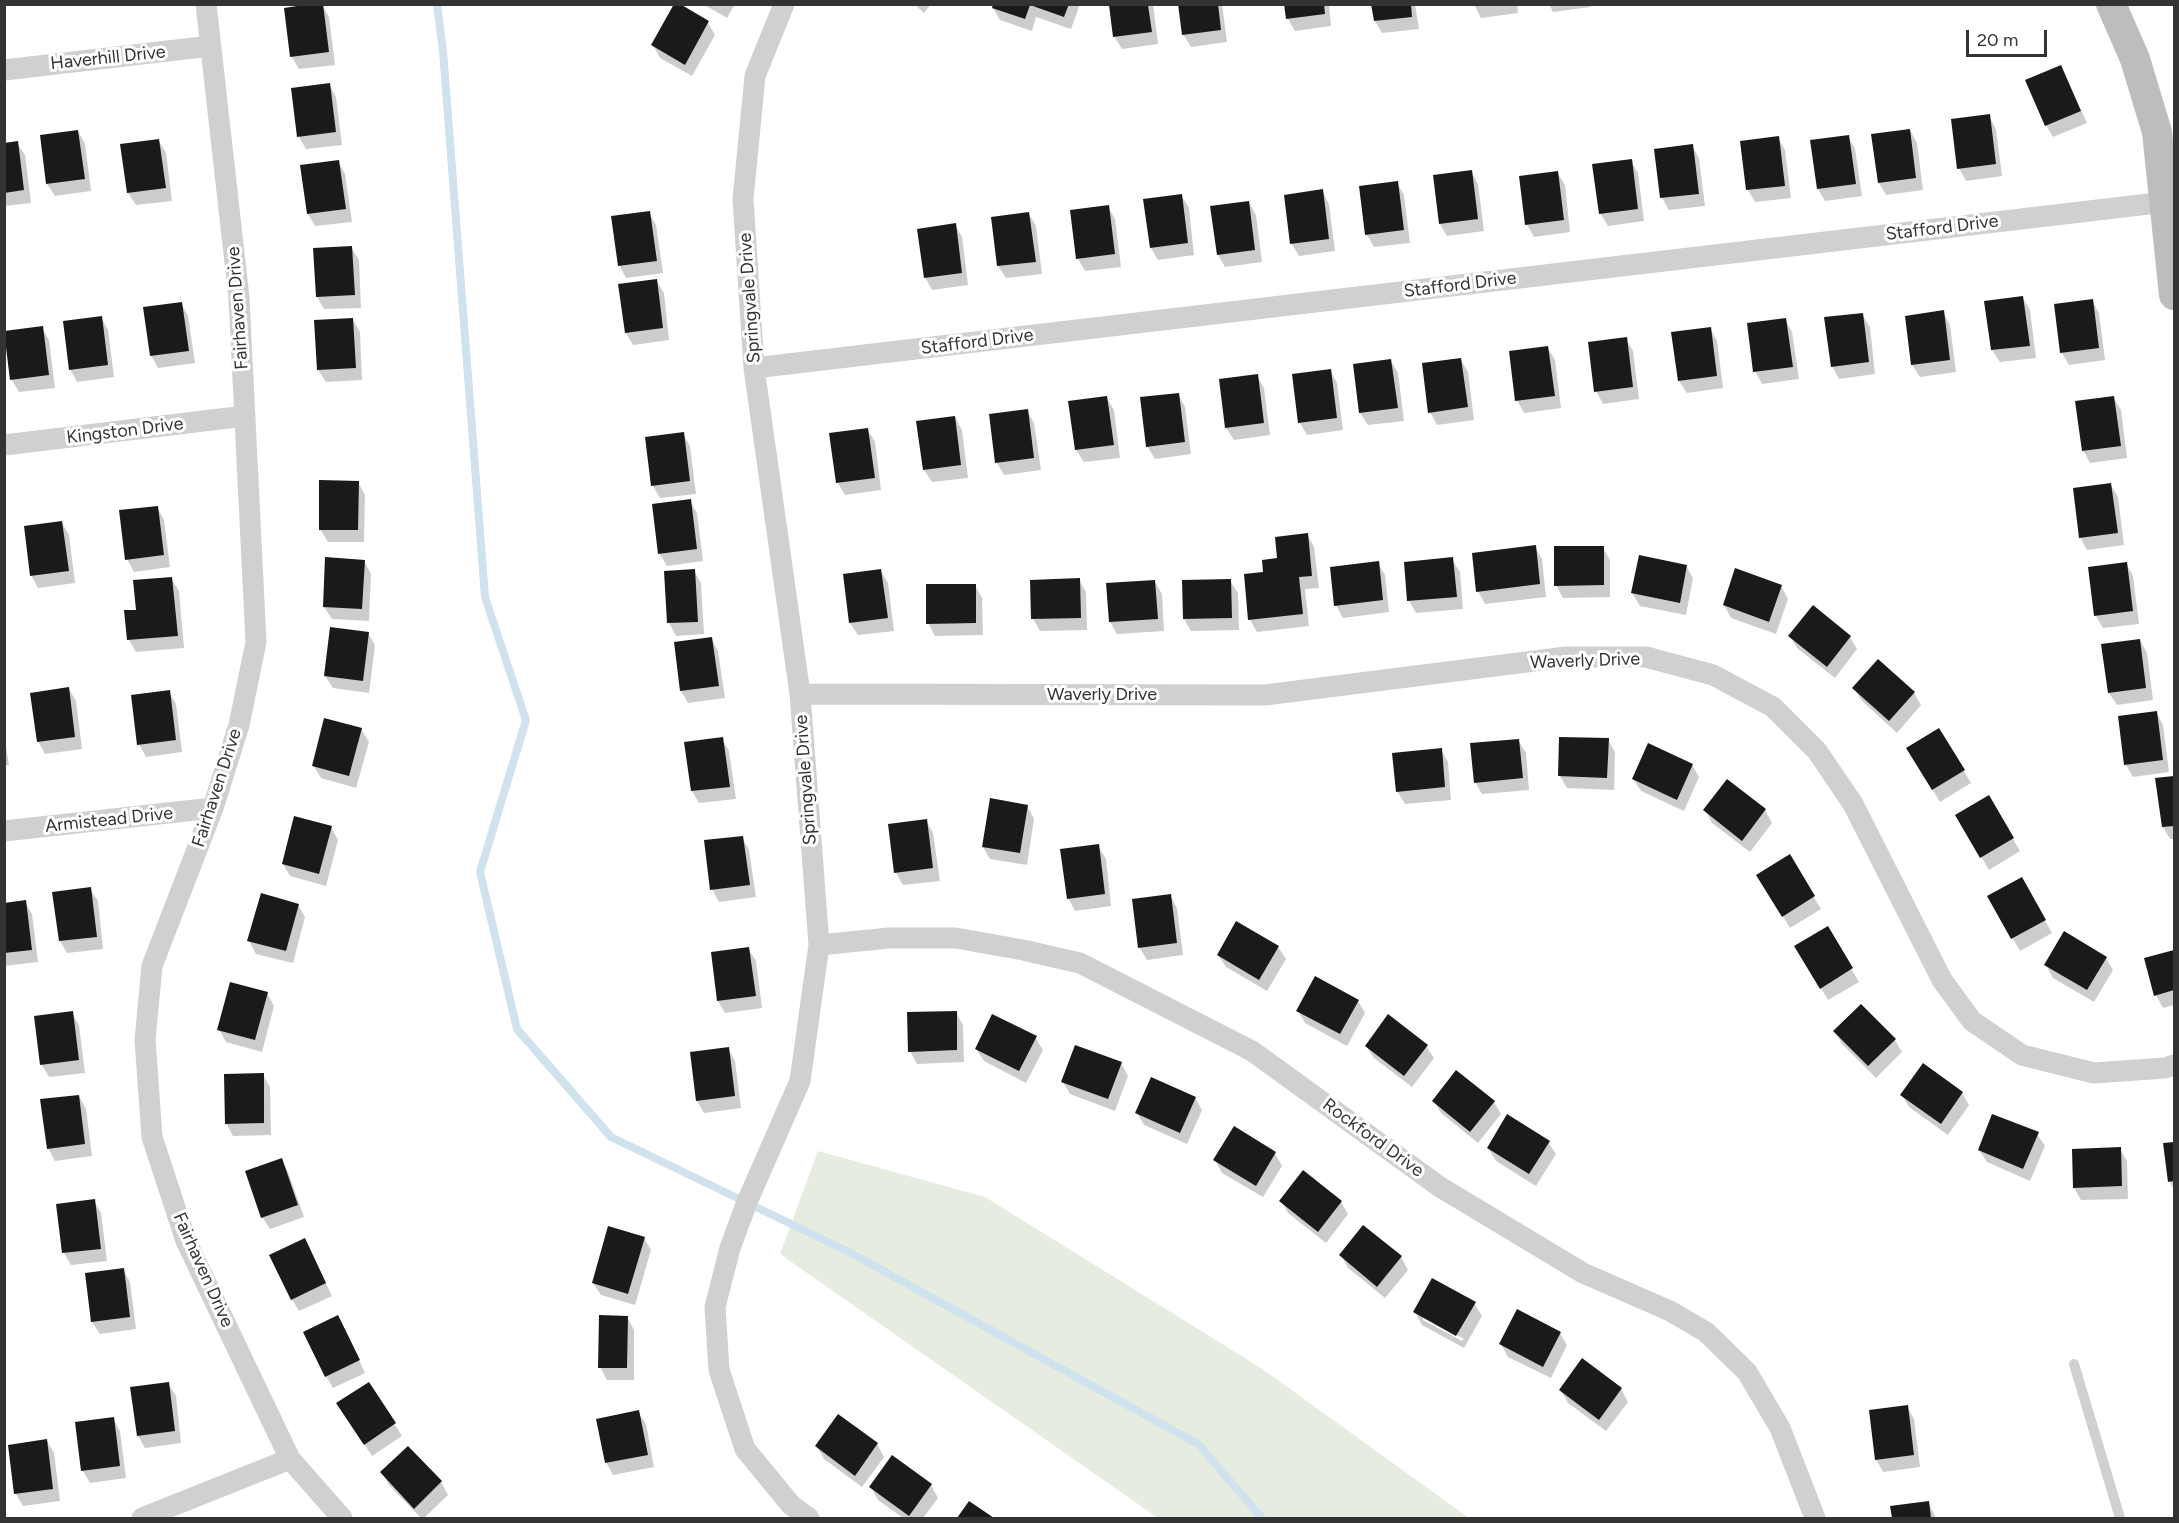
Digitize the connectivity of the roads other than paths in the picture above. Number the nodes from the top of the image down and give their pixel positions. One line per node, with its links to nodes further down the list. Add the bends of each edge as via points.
1 (206, 4): 4 (street, Fairhaven Drive)
2 (784, 4): 8 (street, Springvale Drive, via 755,76 743,199)
3 (2111, 4): 6 (street, via 2135,59 2157,132)
4 (211, 46): 5 (street, Haverhill Drive); 9 (street, Fairhaven Drive, via 239,298)
5 (4, 70)
6 (2170, 202): 7 (street); 8 (street, Stafford Drive)
7 (2175, 295)
8 (754, 368): 11 (street, Springvale Drive)
9 (245, 416): 10 (street, Kingston Drive); 12 (street, Fairhaven Drive, via 256,642 239,725)
10 (4, 445)
11 (800, 694): 14 (street, Springvale Drive); 15 (street, Waverly Drive, via 1265,695 1566,657 1646,657 1713,675 1773,707 1817,751 1853,804 1942,980 1972,1021 2022,1055 2094,1073)
12 (213, 808): 13 (street, Armistead Drive); 17 (street, Fairhaven Drive, via 152,966 146,1040 152,1137 186,1241)
13 (4, 831)
14 (819, 945): 18 (street, Springvale Drive, via 800,1081 747,1202 715,1307 719,1370 745,1449); 22 (street, Rockford Drive, via 889,938 956,938 1068,960 1252,1051 1440,1187 1583,1273 1670,1311 1706,1332 1747,1372 1780,1428)
15 (2175, 1065)
16 (2074, 1364): 23 (lane)
17 (290, 1459): 19 (street); 20 (street, Fairhaven Drive)
18 (784, 1512): 21 (street, Springvale Drive)
19 (142, 1518)
20 (342, 1518)
21 (809, 1518)
22 (1815, 1518)
23 (2120, 1518)

